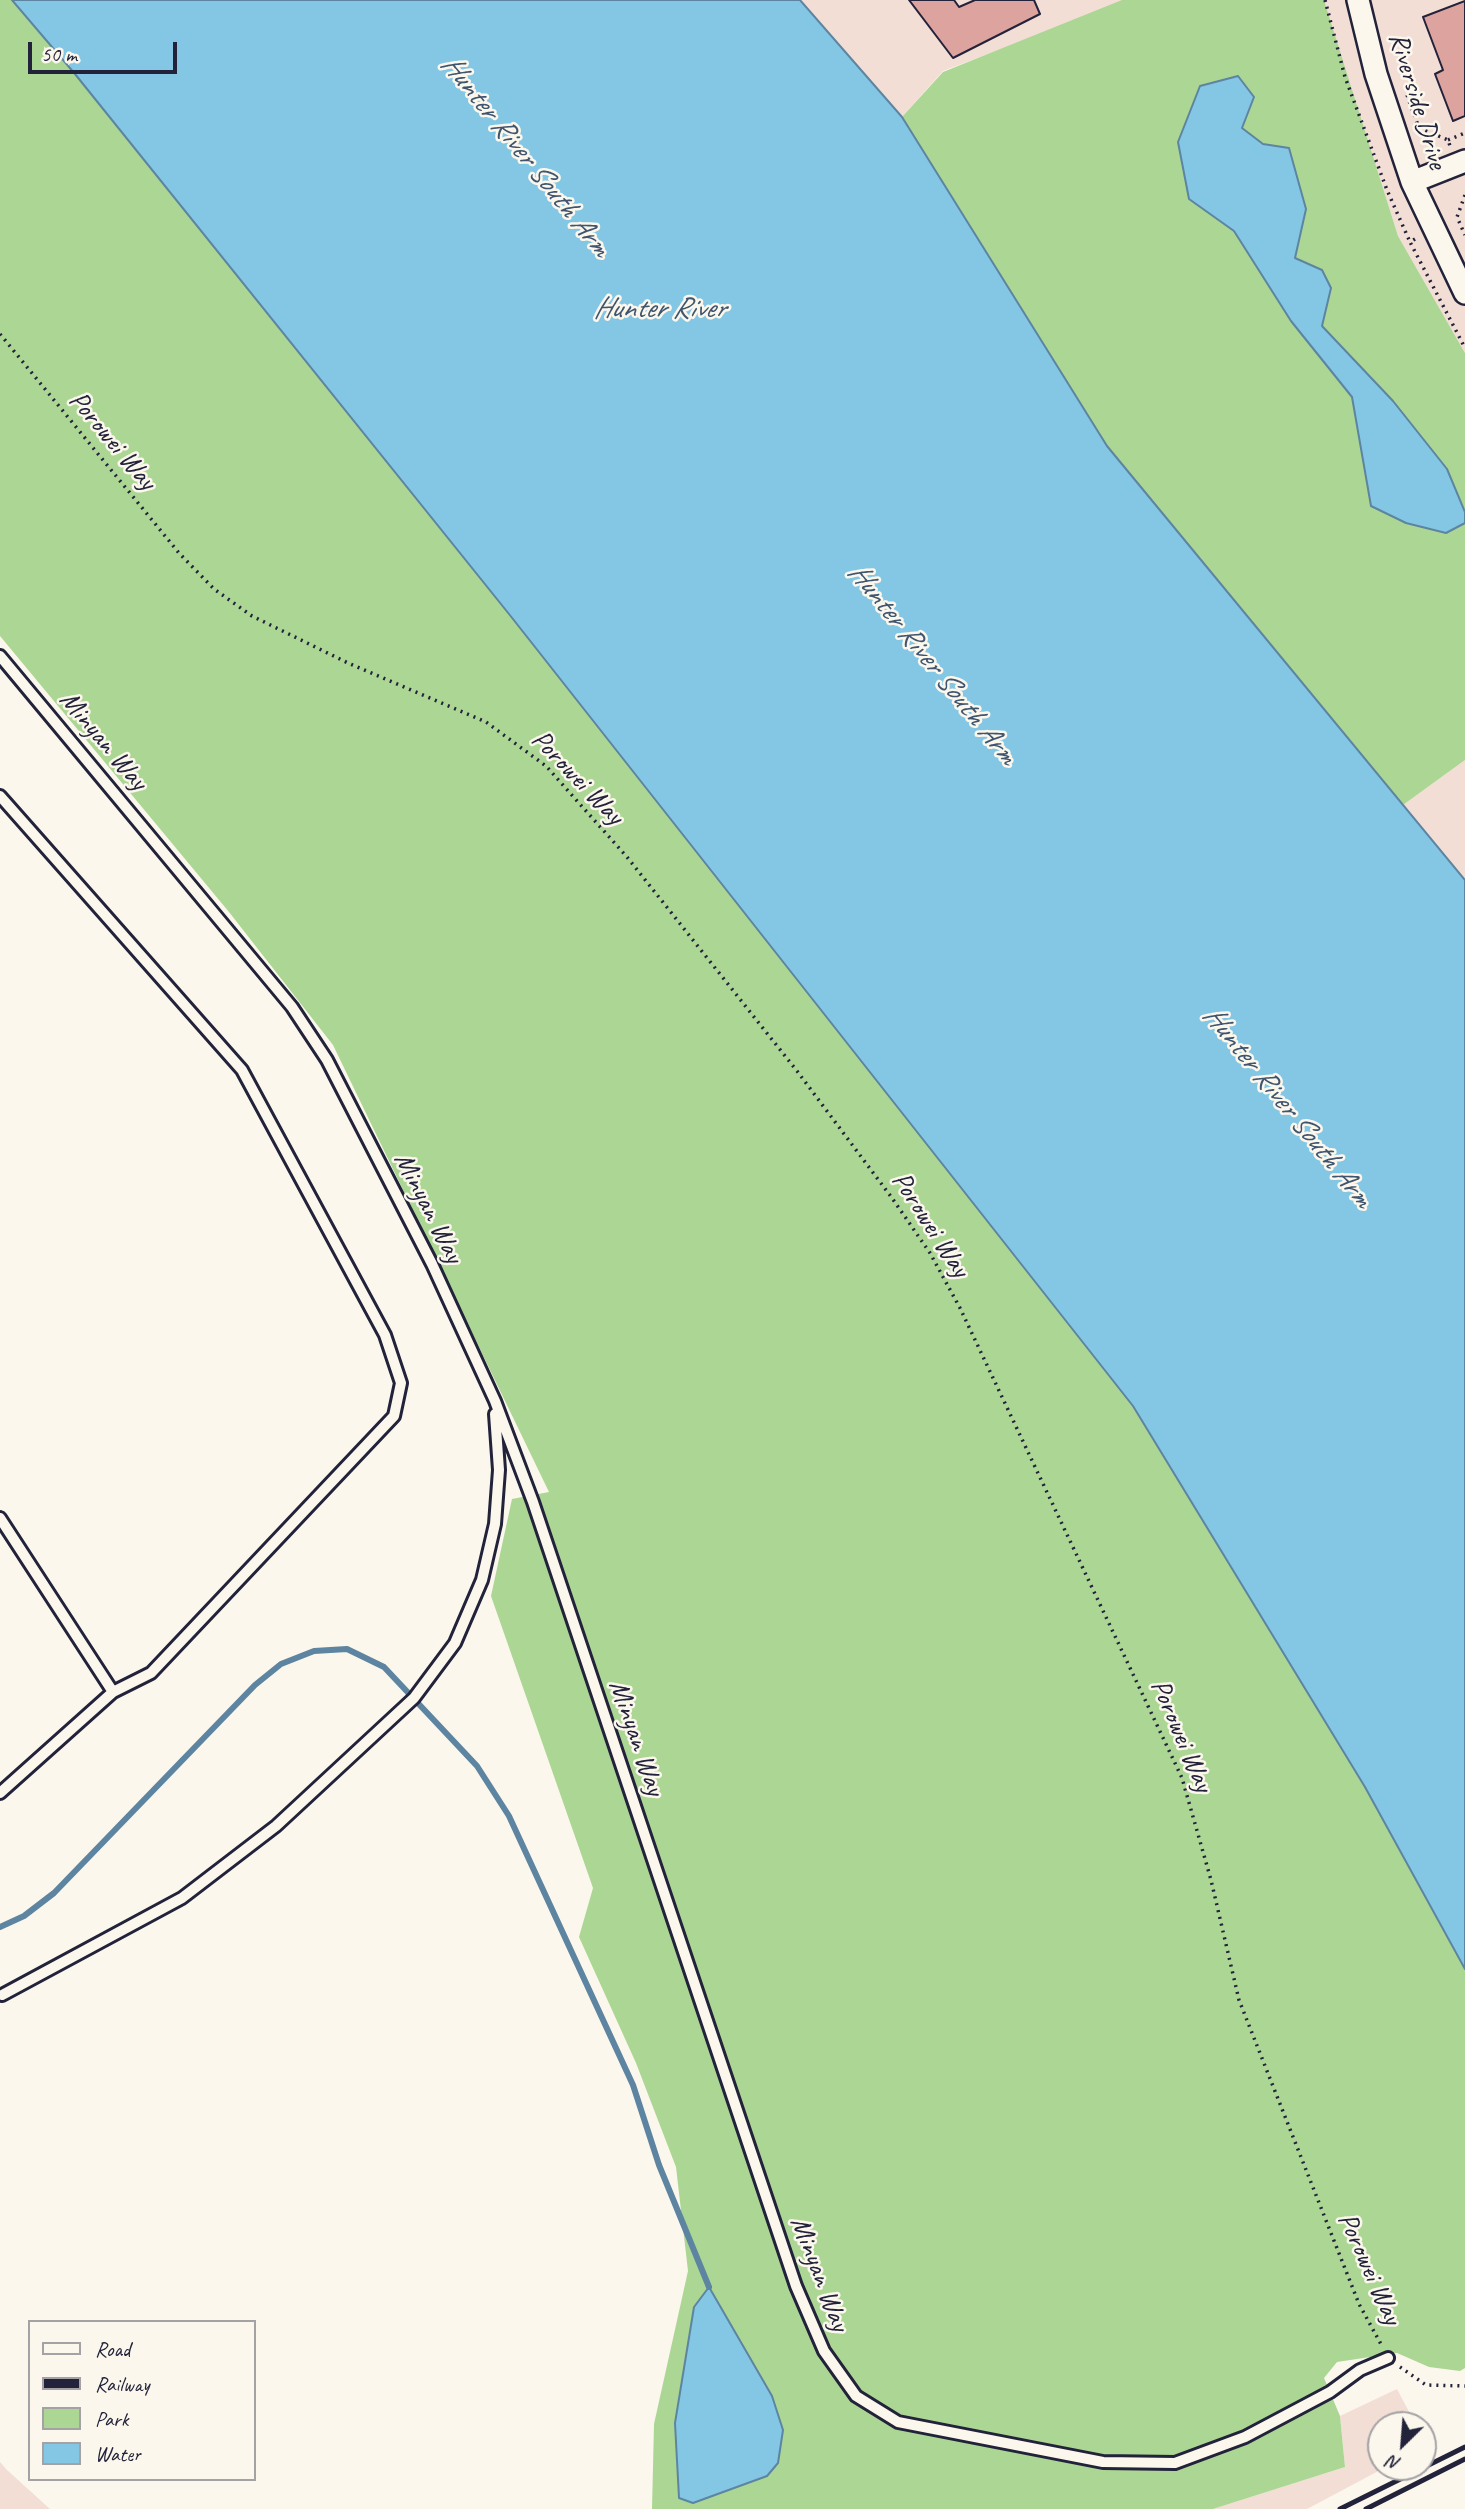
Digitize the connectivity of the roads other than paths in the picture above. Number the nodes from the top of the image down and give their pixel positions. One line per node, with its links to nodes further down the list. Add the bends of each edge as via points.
1 (1359, 0): 3 (street, Riverside Drive, via 1376,74)
2 (1458, 154): 3 (street)
3 (1412, 182): 4 (street, Riverside Drive)
4 (1465, 293)
5 (0, 656): 7 (lane, Minyan Way, via 292,1007 327,1060)
6 (0, 796): 9 (lane, via 242,1070 385,1335 401,1383 394,1416 151,1673)
7 (495, 1401): 11 (lane, via 499,1470 495,1524 482,1580 455,1643 414,1698 276,1826 182,1898); 12 (lane, Minyan Way, via 796,2286 824,2351 856,2396 898,2422 1103,2462 1175,2463 1245,2437)
8 (0, 1518): 9 (lane)
9 (113, 1692): 10 (lane)
10 (0, 1793)
11 (2, 1995)
12 (1388, 2358)

